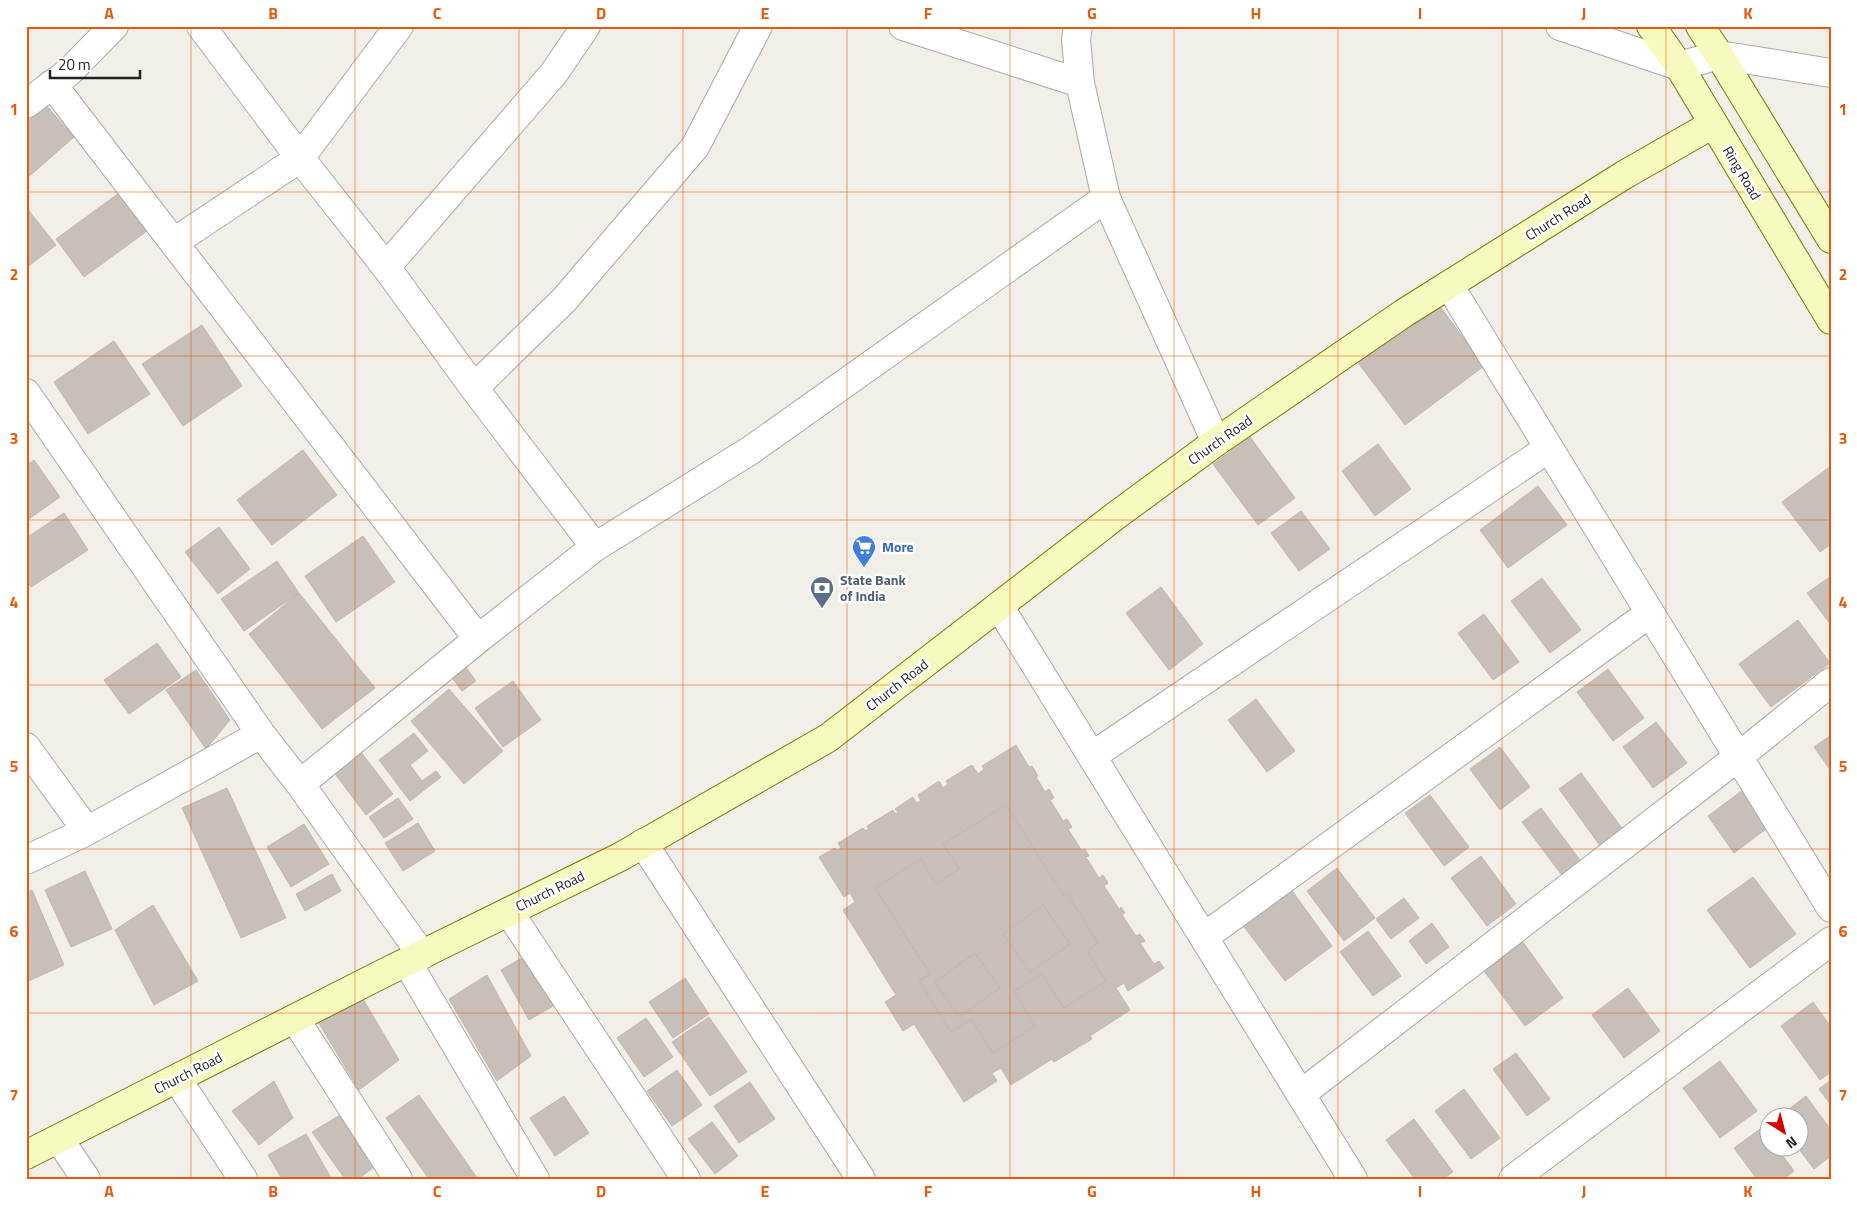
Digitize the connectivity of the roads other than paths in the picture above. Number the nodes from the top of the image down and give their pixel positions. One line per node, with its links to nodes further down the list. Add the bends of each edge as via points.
1 (114, 26): 15 (street, via 69,72)
2 (201, 26): 18 (street)
3 (399, 26): 18 (street)
4 (586, 26): 22 (street, via 554,73)
5 (758, 26): 25 (street, via 695,147 564,300)
6 (904, 26): 14 (street)
7 (1078, 26): 14 (street)
8 (1560, 26): 12 (street)
9 (1651, 26): 12 (main road, Ring Road)
10 (1700, 26): 11 (main road)
11 (1719, 55): 12 (street); 13 (street); 20 (main road)
12 (1679, 66): 17 (main road, Ring Road)
13 (1831, 72)
14 (1080, 83): 19 (street)
15 (52, 84): 16 (street); 21 (street)
16 (26, 104)
17 (1713, 124): 23 (main road, Church Road, via 1624,175); 24 (main road, Ring Road)
18 (300, 158): 21 (street); 22 (street)
19 (1106, 198): 27 (street); 29 (street, via 751,450)
20 (1831, 239)
21 (174, 242): 32 (street)
22 (386, 267): 25 (street)
23 (1449, 285): 27 (main road, Church Road); 28 (street)
24 (1831, 320)
25 (474, 388): 29 (street)
26 (26, 393): 34 (street)
27 (1216, 442): 30 (main road, Church Road)
28 (1549, 448): 31 (street); 36 (street)
29 (595, 547): 32 (street)
30 (999, 606): 36 (street); 40 (main road, Church Road, via 828,738)
31 (1650, 613): 37 (street); 44 (street)
32 (478, 639): 38 (street)
33 (1831, 682): 37 (street)
34 (261, 734): 38 (street); 39 (street)
35 (26, 747): 39 (street)
36 (1092, 756): 44 (street)
37 (1738, 757): 42 (street); 49 (street)
38 (300, 784): 46 (street)
39 (87, 831): 41 (street)
40 (643, 843): 43 (main road, Church Road); 52 (street)
41 (26, 860)
42 (1831, 908)
43 (509, 912): 46 (main road, Church Road); 57 (street)
44 (1204, 937): 49 (street)
45 (1831, 941): 59 (street)
46 (415, 958): 47 (main road, Church Road); 56 (street)
47 (295, 1019): 48 (main road, Church Road); 55 (street)
48 (177, 1079): 50 (main road, Church Road); 54 (street)
49 (1301, 1094): 58 (street)
50 (59, 1139): 51 (main road, Church Road); 53 (street)
51 (26, 1155)
52 (855, 1177)
53 (86, 1179)
54 (243, 1179)
55 (398, 1179)
56 (535, 1179)
57 (686, 1179)
58 (1353, 1179)
59 (1512, 1179)

